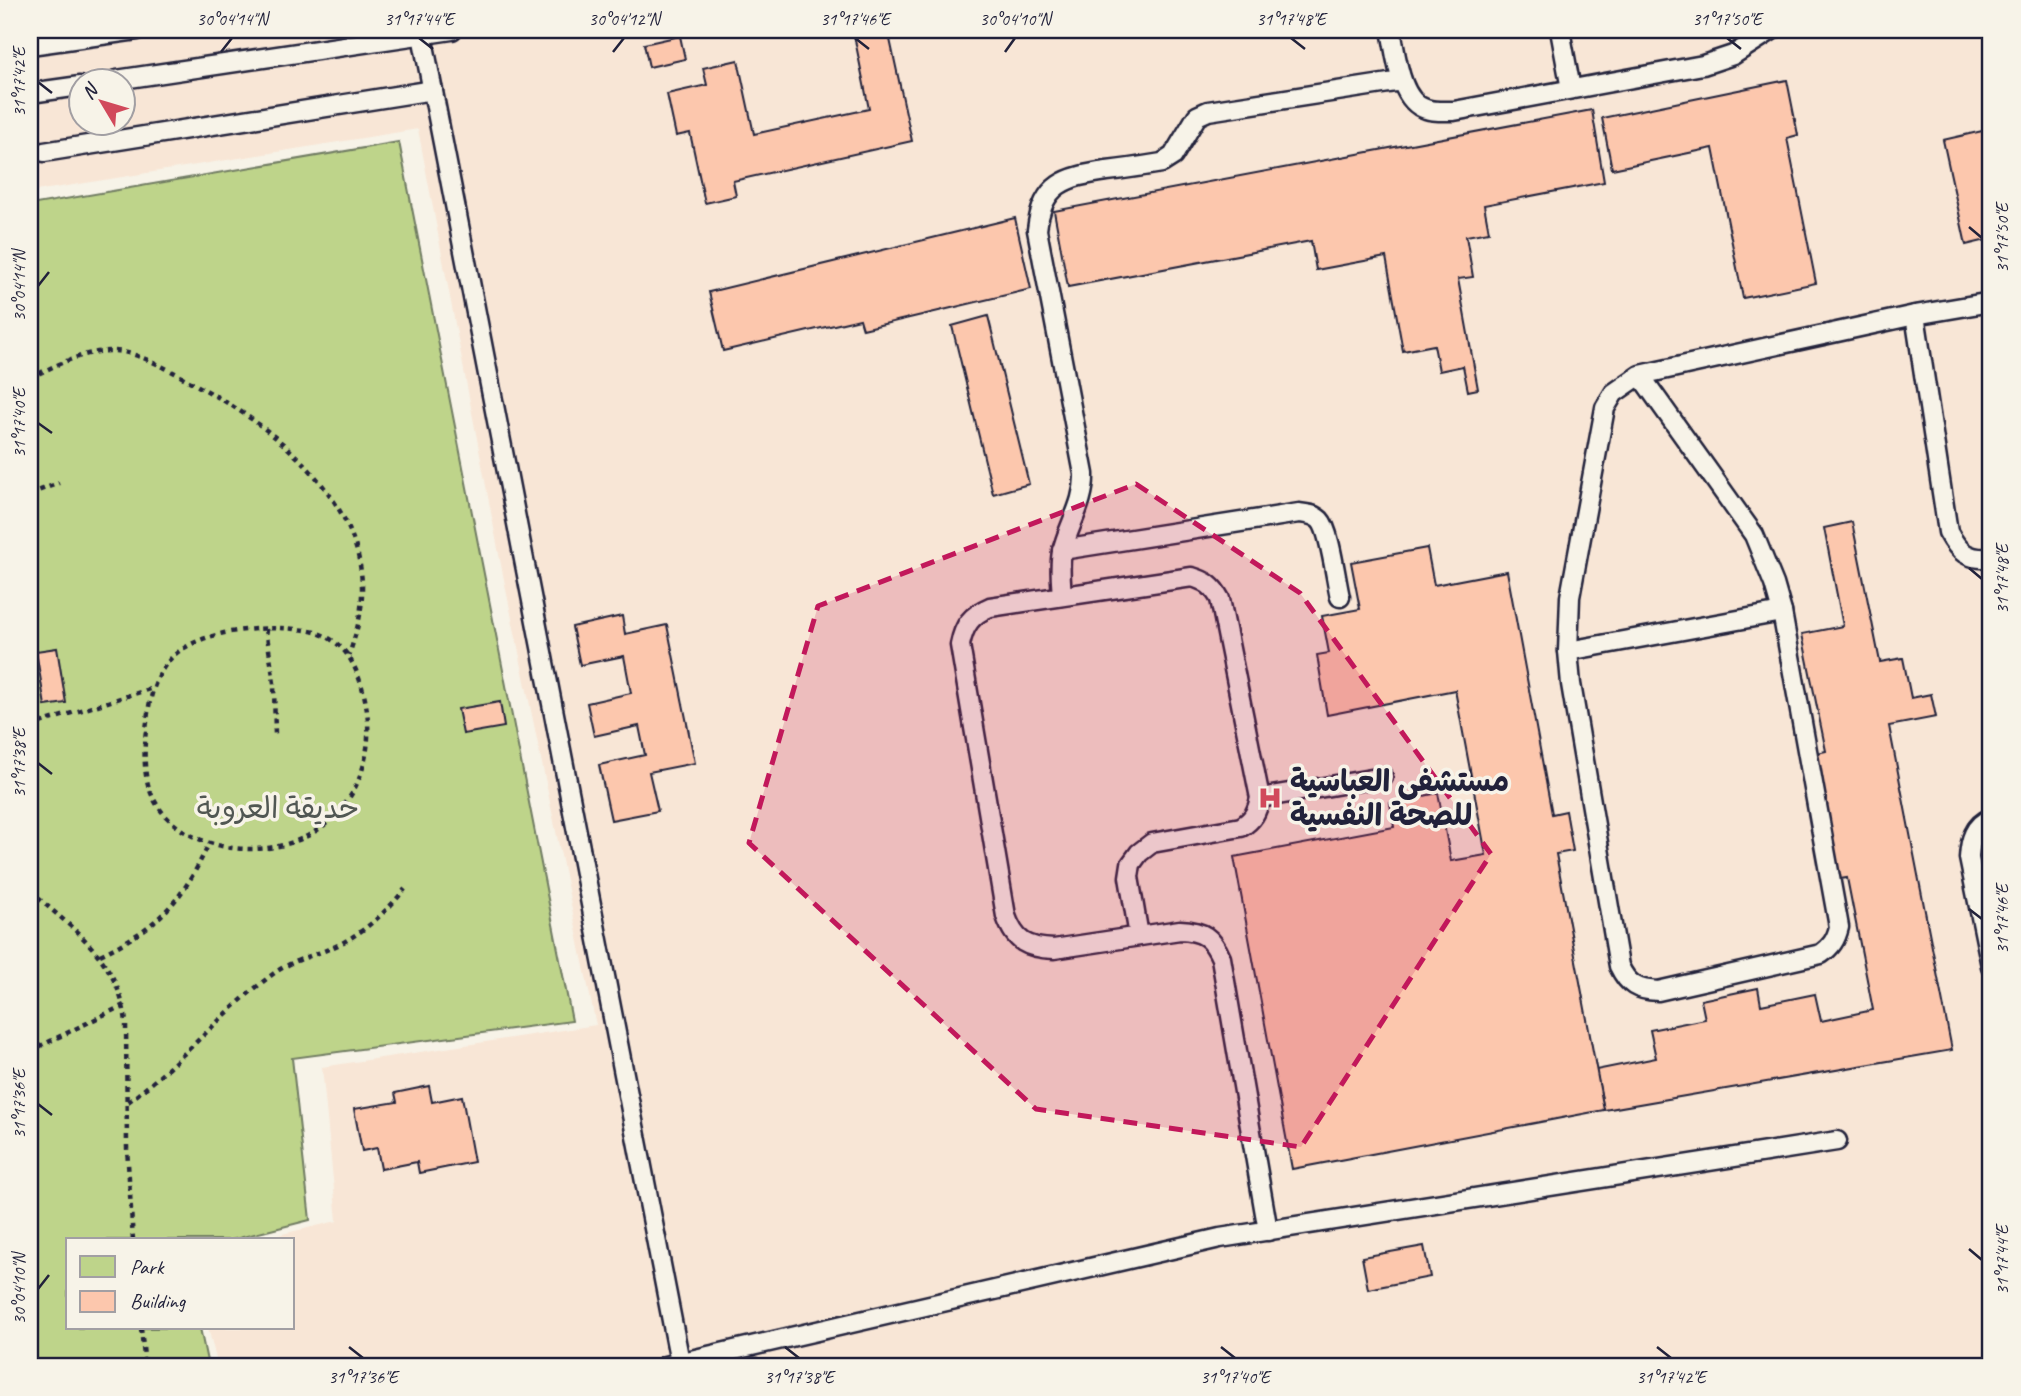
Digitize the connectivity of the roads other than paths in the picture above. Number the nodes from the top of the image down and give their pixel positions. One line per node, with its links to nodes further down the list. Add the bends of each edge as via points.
1 (137, 30): 7 (lane)
2 (452, 30): 6 (lane)
3 (1391, 30): 9 (lane)
4 (1560, 30): 11 (lane)
5 (1772, 30): 11 (lane, via 1733,55 1703,65)
6 (422, 35): 8 (lane); 12 (lane)
7 (30, 45)
8 (136, 77)
9 (1402, 81): 11 (lane, via 1409,97 1422,108 1436,111); 18 (lane, via 1208,111 1197,116 1173,156 1162,163 1079,175 1058,183 1046,196 1037,230 1084,474 1082,498)
10 (66, 88): 13 (lane)
11 (1571, 89)
12 (433, 90): 14 (lane); 31 (lane)
13 (30, 93)
14 (44, 152)
15 (1991, 302): 16 (lane)
16 (1915, 315): 17 (lane); 19 (lane, via 1948,532 1957,548 1970,556)
17 (1640, 375): 22 (lane, via 1754,535); 23 (lane, via 1614,393 1605,408 1574,570)
18 (1062, 550): 20 (lane); 21 (lane, via 1311,514 1322,522 1326,533)
19 (1991, 558)
20 (1062, 596): 25 (lane, via 1192,577 1215,589); 27 (lane, via 990,607 967,622 962,633 960,645 1006,916 1011,932 1035,948)
21 (1340, 597)
22 (1782, 612): 23 (lane); 23 (lane, via 1838,916 1836,938 1821,954 1658,991 1634,986 1619,966)
23 (1568, 651)
24 (1383, 777): 25 (lane)
25 (1260, 798): 27 (lane, via 1257,811 1241,827 1152,843 1139,853 1129,877)
26 (1991, 818): 28 (lane, via 1975,831 1969,858)
27 (1139, 936): 30 (lane, via 1194,930 1216,945)
28 (1991, 966)
29 (1837, 1141): 30 (lane)
30 (1268, 1231): 31 (lane, via 1168,1249)
31 (672, 1364)

